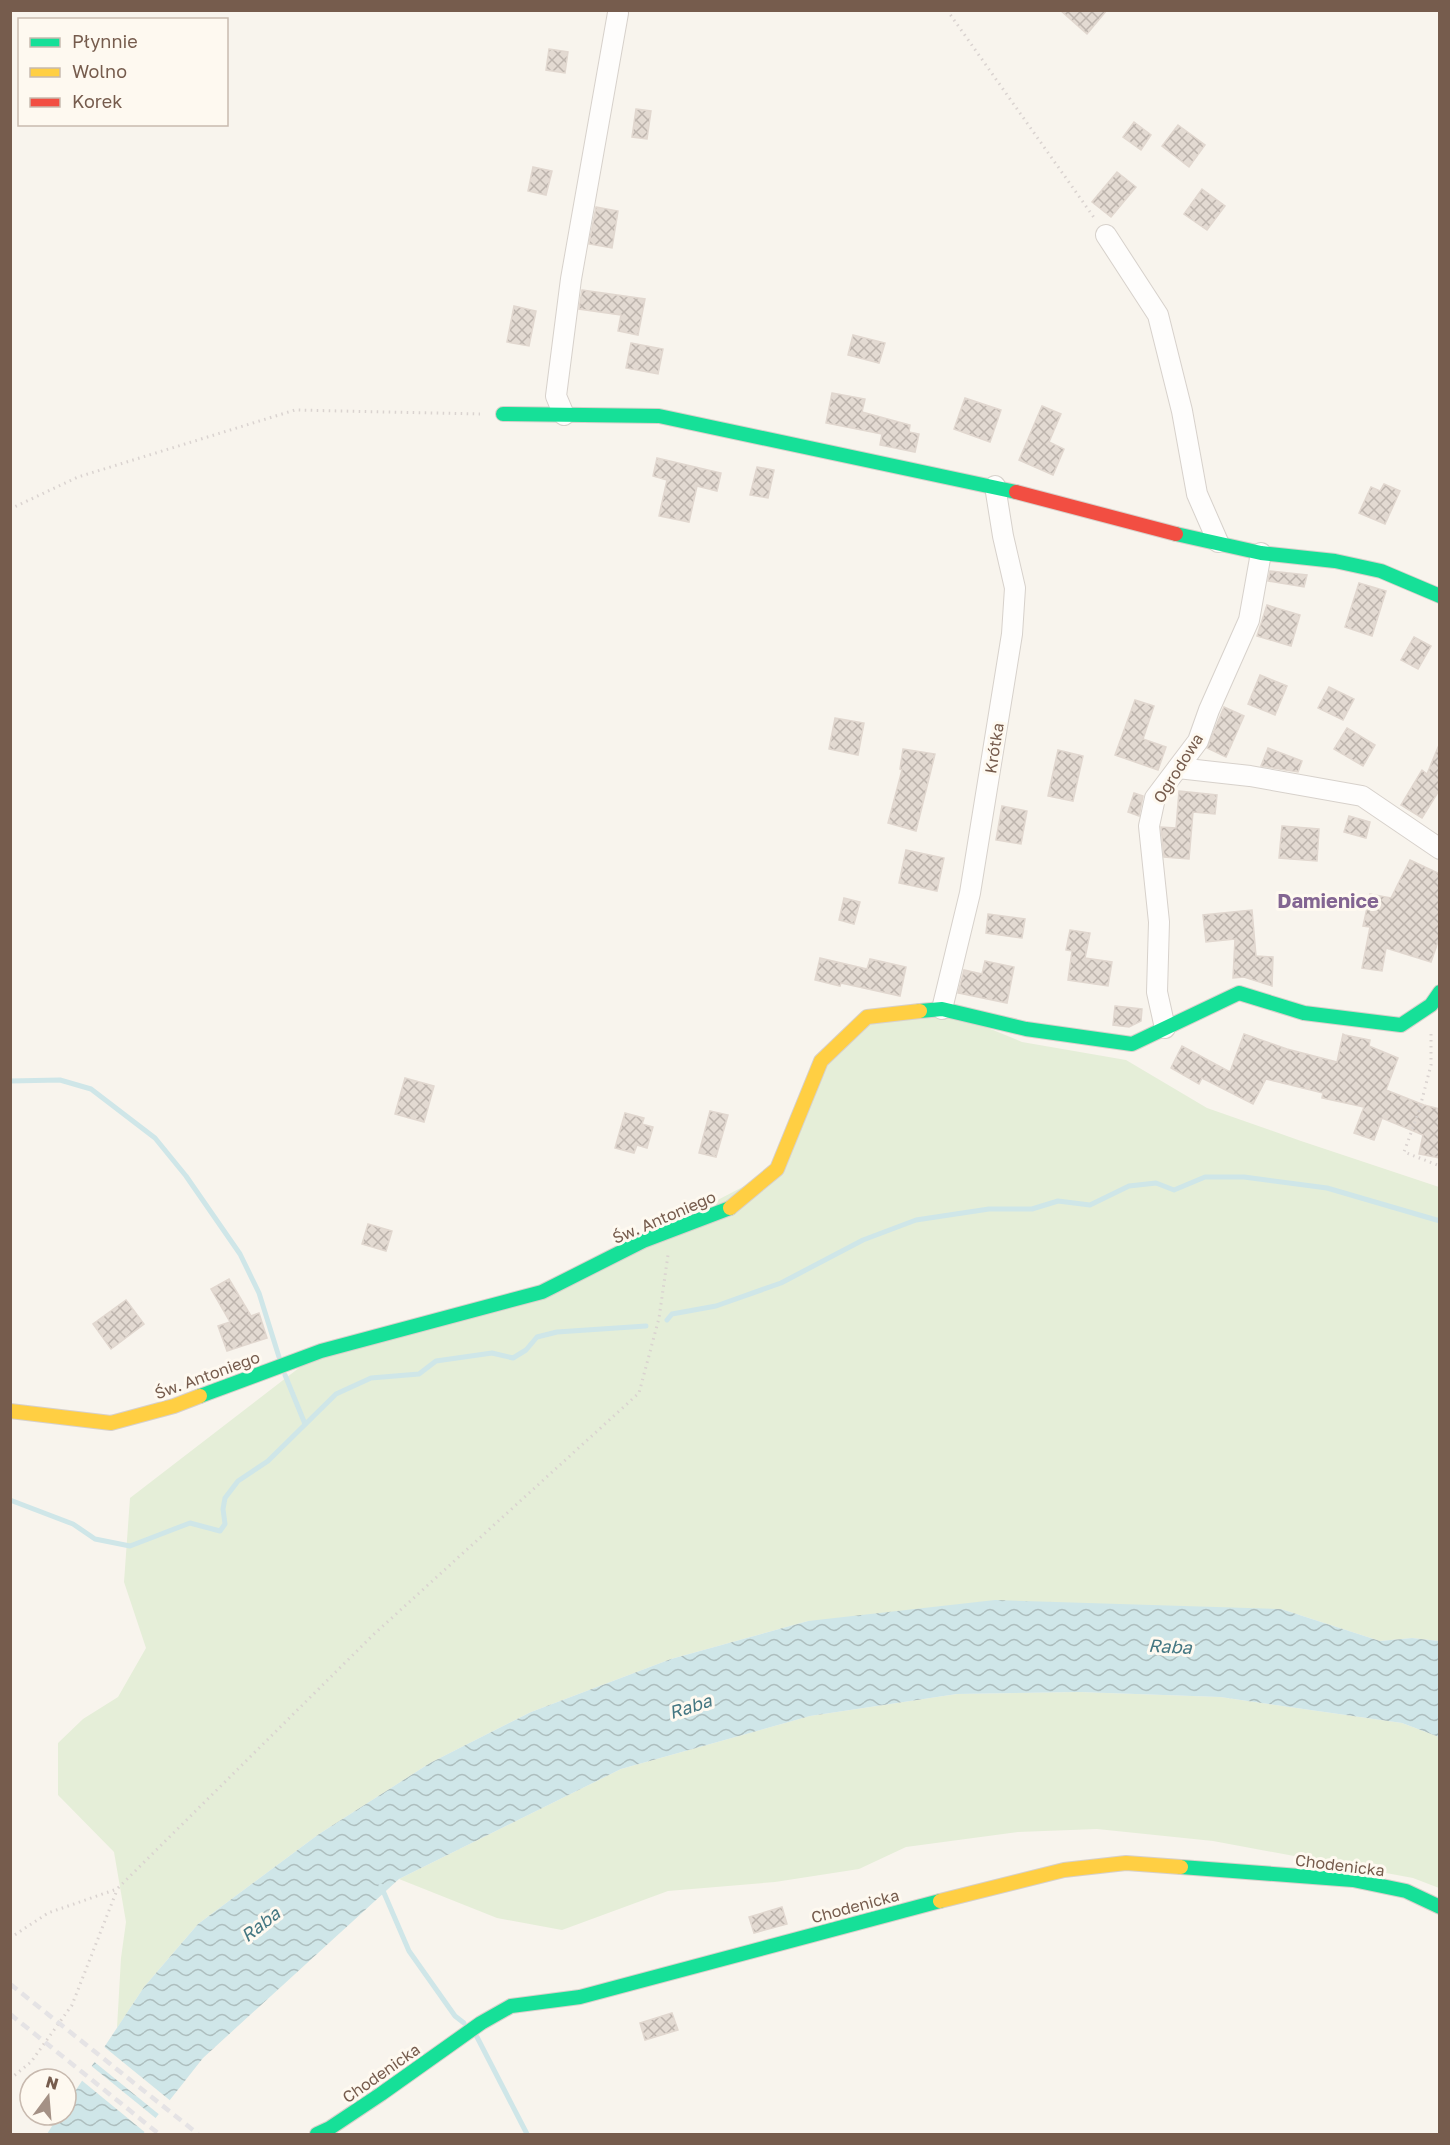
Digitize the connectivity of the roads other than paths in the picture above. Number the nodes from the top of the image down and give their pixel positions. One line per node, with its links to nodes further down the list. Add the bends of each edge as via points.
1 (618, 13): 4 (street, via 571,279 556,396)
2 (1106, 235): 6 (street, via 1158,315 1182,411 1197,494)
3 (503, 414): 4 (street)
4 (564, 415): 5 (street, via 659,416)
5 (995, 486): 6 (street); 12 (street, Krótka, via 1015,588 1012,634 970,893)
6 (1218, 542): 7 (street)
7 (1262, 553): 8 (street, via 1335,561 1381,572); 9 (street, Ogrodowa, via 1249,620 1198,741)
8 (1440, 596)
9 (1178, 768): 10 (street, via 1362,796); 13 (street, Ogrodowa, via 1155,798 1149,826 1159,922 1157,992)
10 (1440, 849)
11 (1440, 992): 13 (street, Św. Antoniego, via 1431,1005 1401,1025 1304,1012 1239,993)
12 (942, 1009): 13 (street, Św. Antoniego, via 1026,1029 1132,1044); 14 (street, Św. Antoniego, via 867,1017 821,1061 777,1169 731,1207 643,1241 542,1292 321,1351 174,1406 111,1423)
13 (1165, 1028)
14 (10, 1411)
15 (1440, 1907): 16 (street, Chodenicka, via 1406,1891 1353,1880 1126,1863 1064,1870 580,1997 511,2006)
16 (317, 2134)

